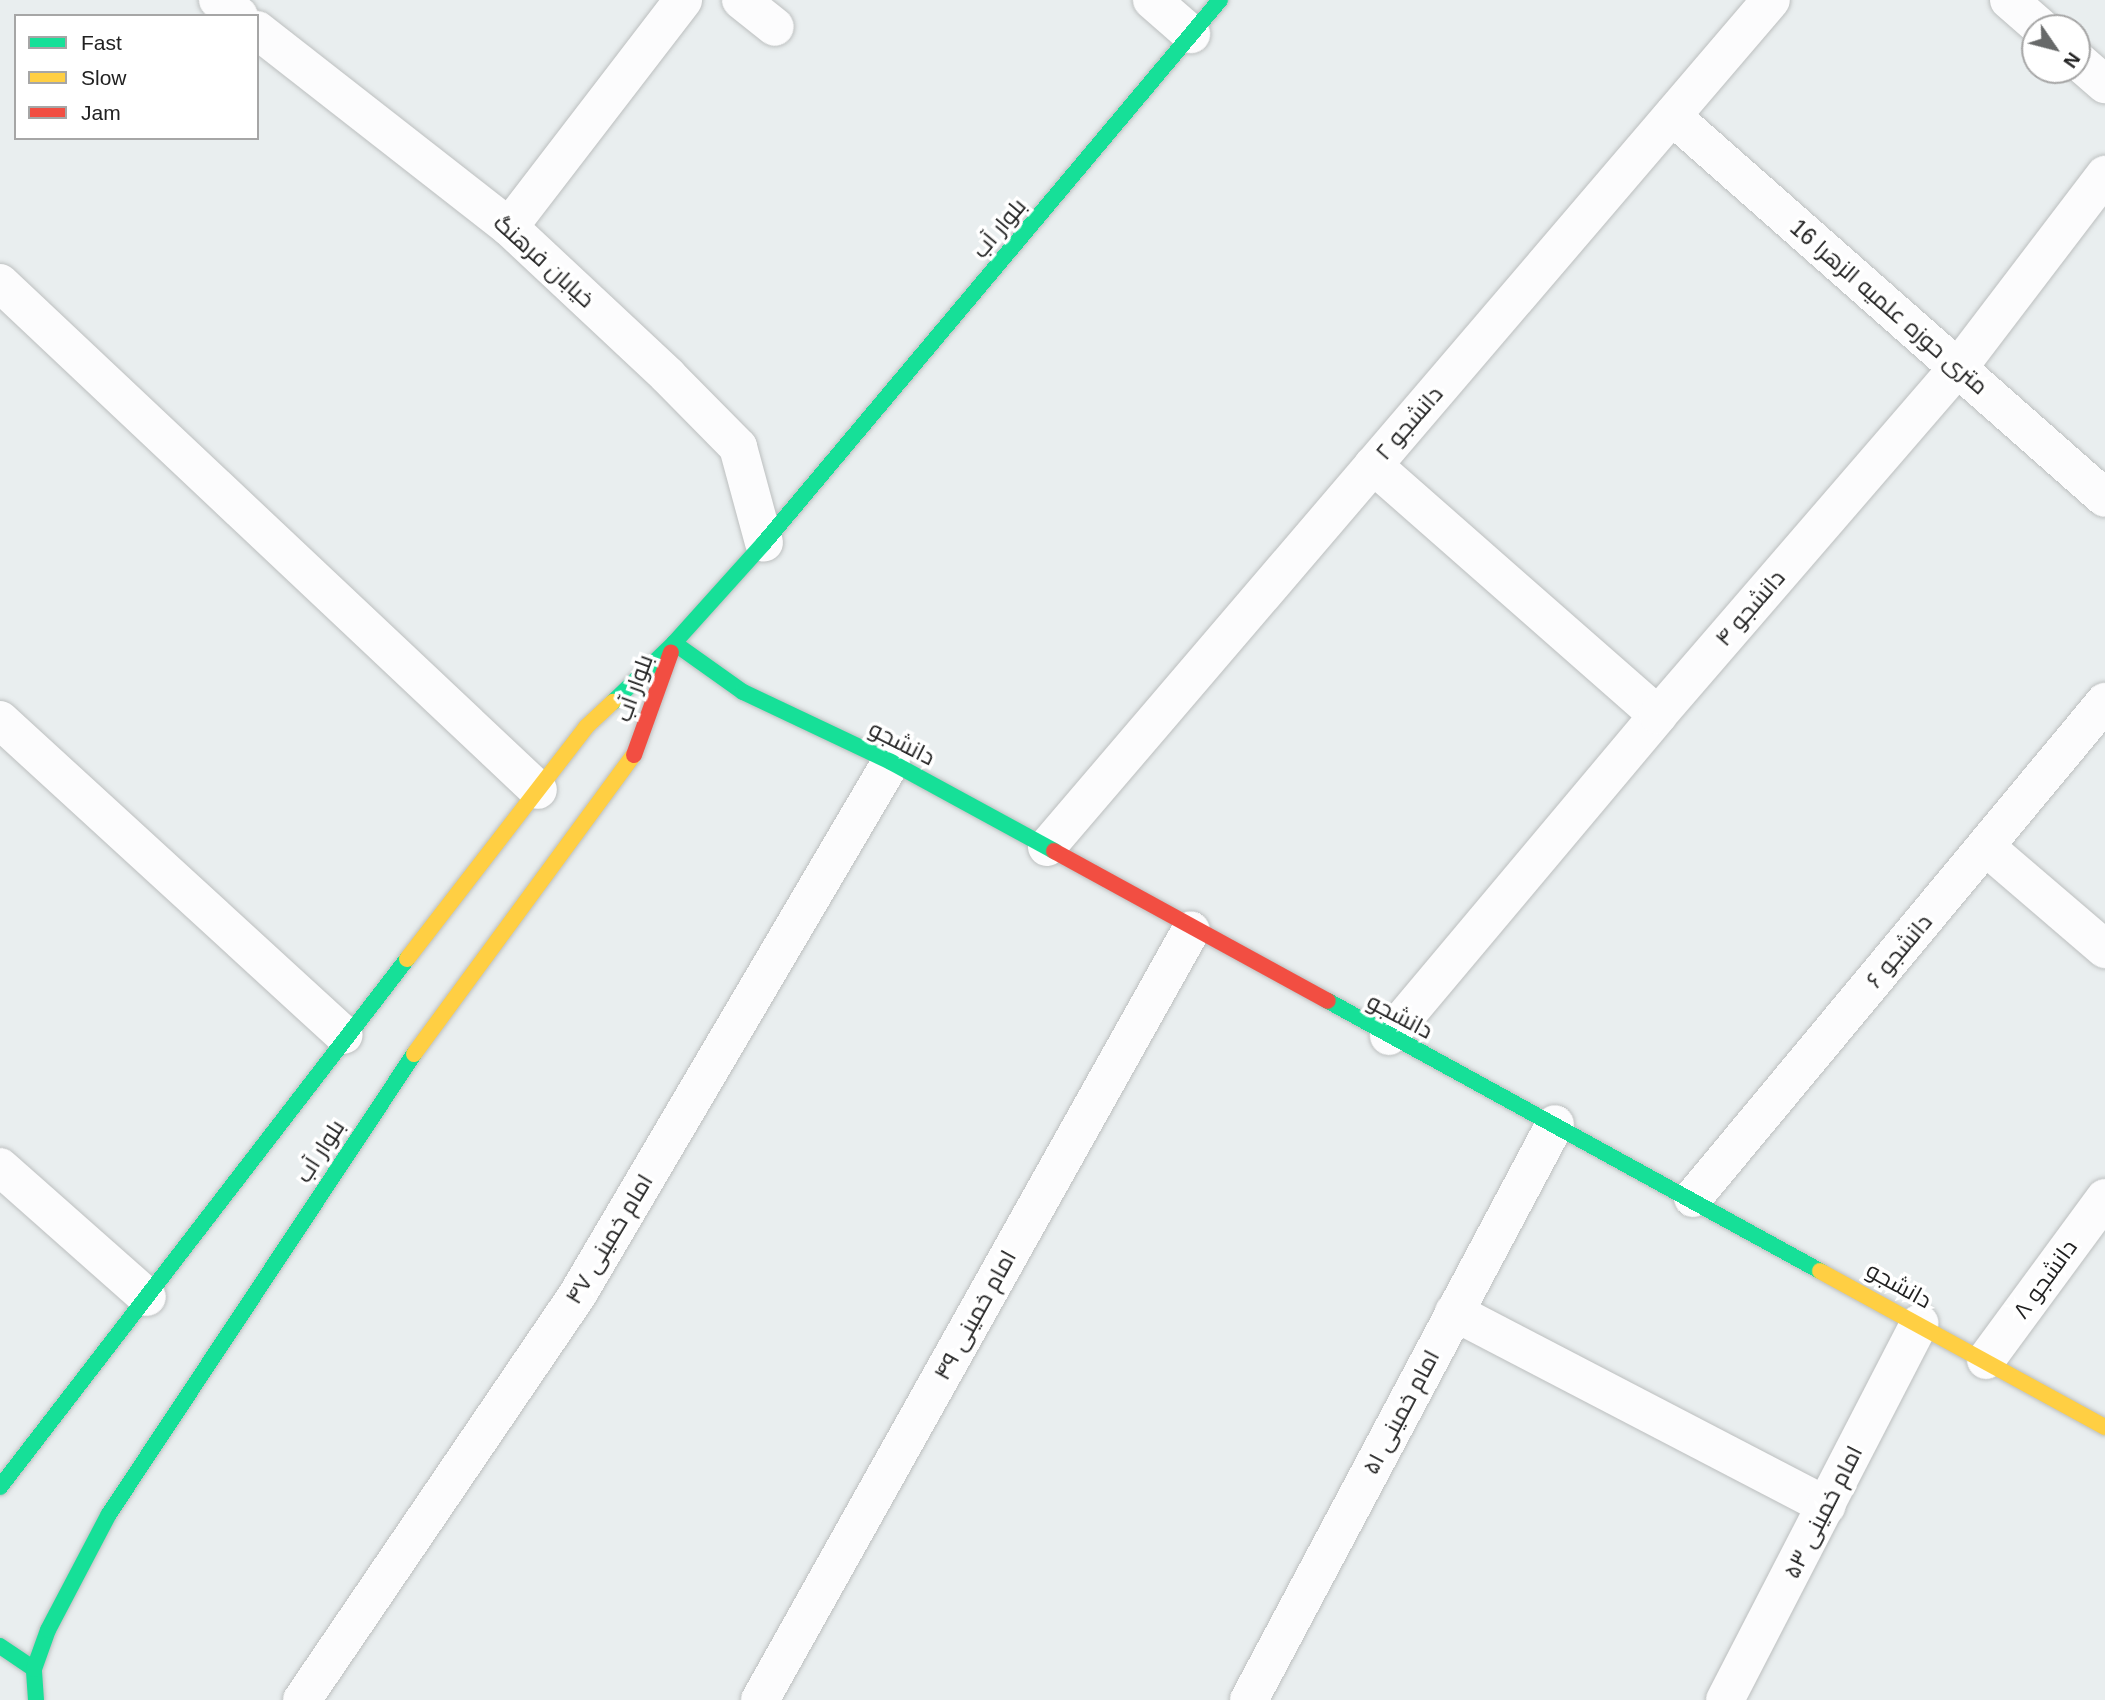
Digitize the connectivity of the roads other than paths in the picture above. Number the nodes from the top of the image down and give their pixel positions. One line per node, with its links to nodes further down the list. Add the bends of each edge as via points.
1 (218, 0): 8 (street)
2 (683, 0): 17 (street)
3 (741, 0): 10 (street)
4 (1152, 0): 12 (street)
5 (1220, 0): 12 (street, بلوار آب)
6 (1772, 0): 15 (street, دانشجو ۲)
7 (2008, 0): 9 (street)
8 (236, 14)
9 (2024, 14)
10 (775, 27)
11 (259, 32): 17 (street, خیابان فرهنگ)
12 (1191, 34): 22 (street, بلوار آب)
13 (2091, 72): 14 (street)
14 (2105, 84)
15 (1672, 116): 19 (street, 16 متری حوزه علمیه الزهرا); 20 (street, دانشجو ۲)
16 (2105, 175): 19 (street, دانشجو ۴)
17 (509, 227): 22 (street, خیابان فرهنگ, via 738,447)
18 (0, 283): 28 (street)
19 (1958, 368): 21 (street, 16 متری حوزه علمیه الزهرا); 25 (street, دانشجو ۴)
20 (1373, 465): 25 (street); 30 (street, دانشجو ۲)
21 (2105, 498)
22 (764, 543): 23 (street, بلوار آب)
23 (674, 643): 27 (street, دانشجو, via 743,692); 28 (street, بلوار آب, via 586,727); 47 (street, بلوار آب, via 632,760 365,1124 109,1514 48,1630)
24 (2105, 702): 29 (street, دانشجو ۶)
25 (1658, 715): 34 (street, دانشجو ۴)
26 (0, 720): 33 (street)
27 (891, 762): 30 (street, دانشجو); 49 (street, امام خمینی ۴۷, via 579,1292)
28 (538, 790): 33 (street, بلوار آب)
29 (1986, 846): 32 (street); 37 (street, دانشجو ۶)
30 (1046, 847): 31 (street, دانشجو)
31 (1191, 930): 34 (street, دانشجو); 50 (street, امام خمینی ۴۹)
32 (2105, 949)
33 (344, 1035): 39 (street, بلوار آب)
34 (1389, 1036): 35 (street, دانشجو)
35 (1555, 1124): 37 (street, دانشجو); 40 (street, امام خمینی ۵۱)
36 (0, 1167): 39 (street)
37 (1693, 1198): 41 (street, دانشجو)
38 (2105, 1198): 42 (street, دانشجو ۸)
39 (147, 1297): 44 (street, بلوار آب)
40 (1454, 1311): 45 (street); 51 (street, امام خمینی ۵۱)
41 (1920, 1323): 42 (street, دانشجو); 45 (street, امام خمینی ۵۳)
42 (1986, 1360): 43 (street, دانشجو)
43 (2105, 1427)
44 (2, 1478)
45 (1826, 1506): 52 (street, امام خمینی ۵۳)
46 (0, 1646): 47 (street)
47 (34, 1669): 48 (street, بلوار آب)
48 (36, 1700)
49 (302, 1700)
50 (760, 1700)
51 (1249, 1700)
52 (1725, 1700)

